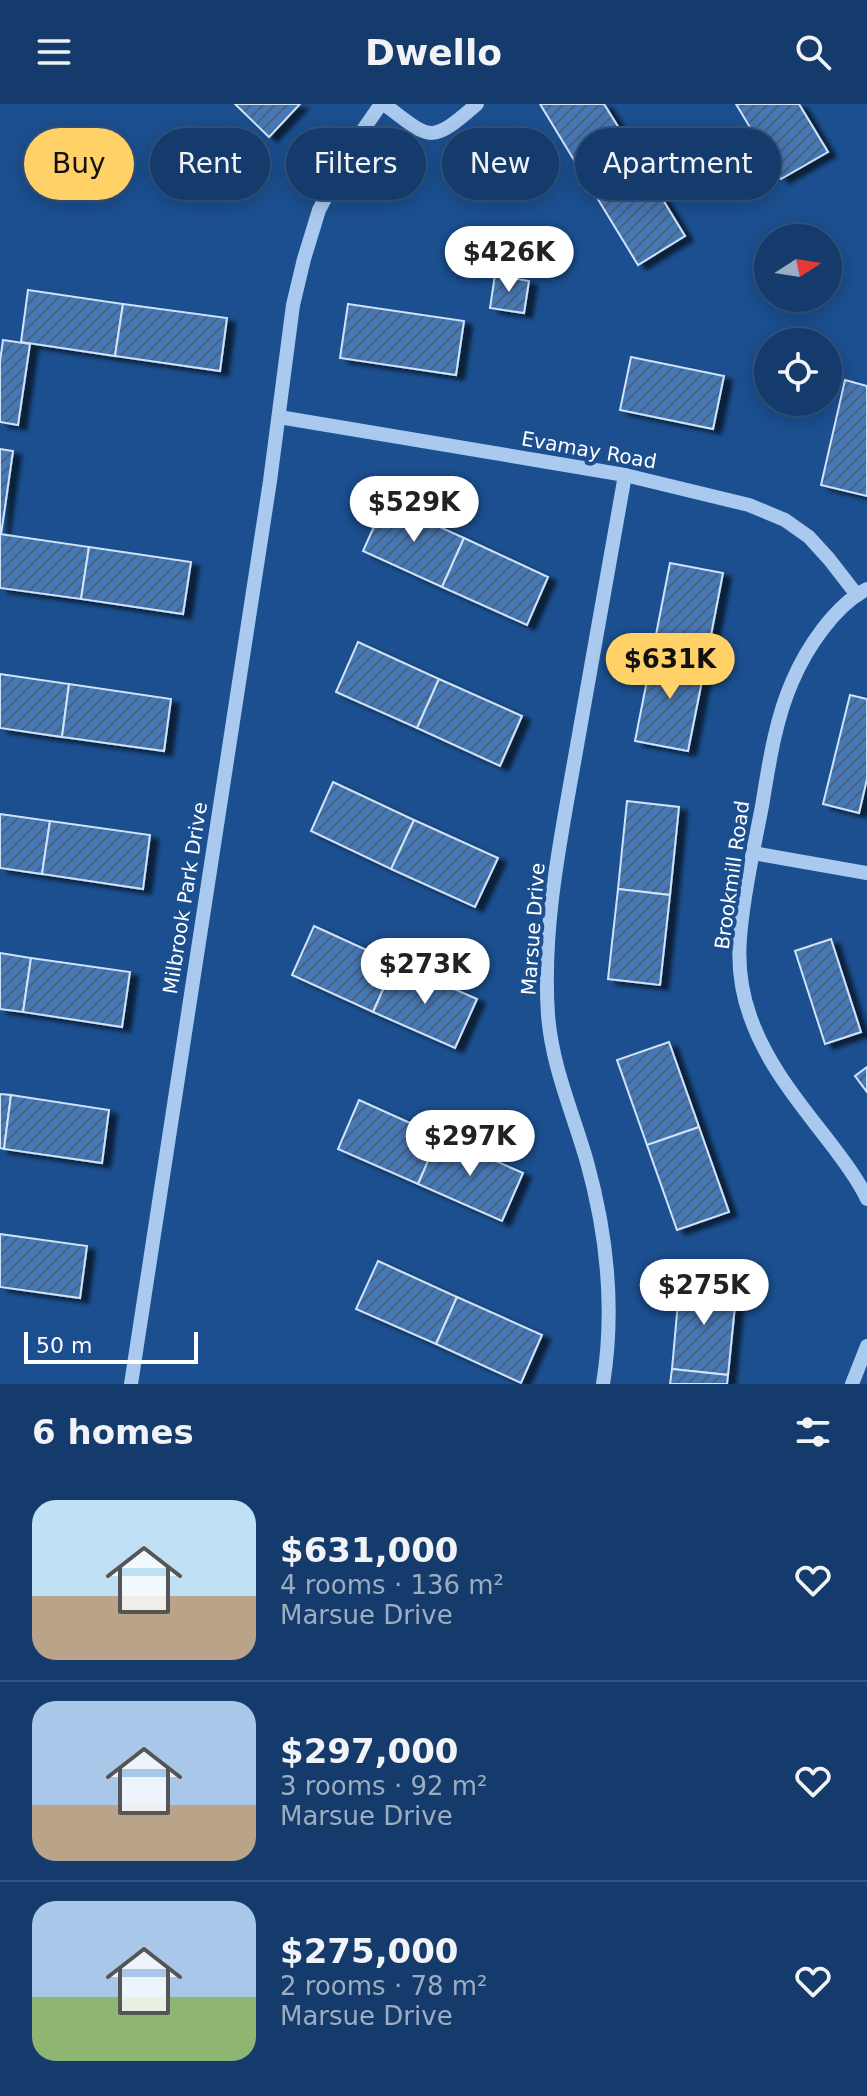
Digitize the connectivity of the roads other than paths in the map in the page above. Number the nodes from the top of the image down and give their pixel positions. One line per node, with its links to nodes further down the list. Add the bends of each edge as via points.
1 (383, 104): 2 (street, via 426,134 445,129); 3 (street, Milbrook Park Drive, via 356,140 319,210 293,305)
2 (477, 104)
3 (279, 417): 4 (street, Evamay Road); 10 (street, Milbrook Park Drive)
4 (625, 475): 5 (street, Evamay Road, via 749,505 785,520); 11 (street, Marsue Drive, via 552,883 547,958 548,1018 559,1080 600,1217 610,1296)
5 (862, 592): 6 (street, Brookmill Road, via 827,624 792,682 778,722)
6 (753, 853): 7 (street); 8 (street, Brookmill Road, via 740,938 749,1013 773,1067)
7 (867, 873)
8 (867, 1199)
9 (867, 1346): 12 (street)
10 (131, 1384)
11 (603, 1384)
12 (852, 1384)

